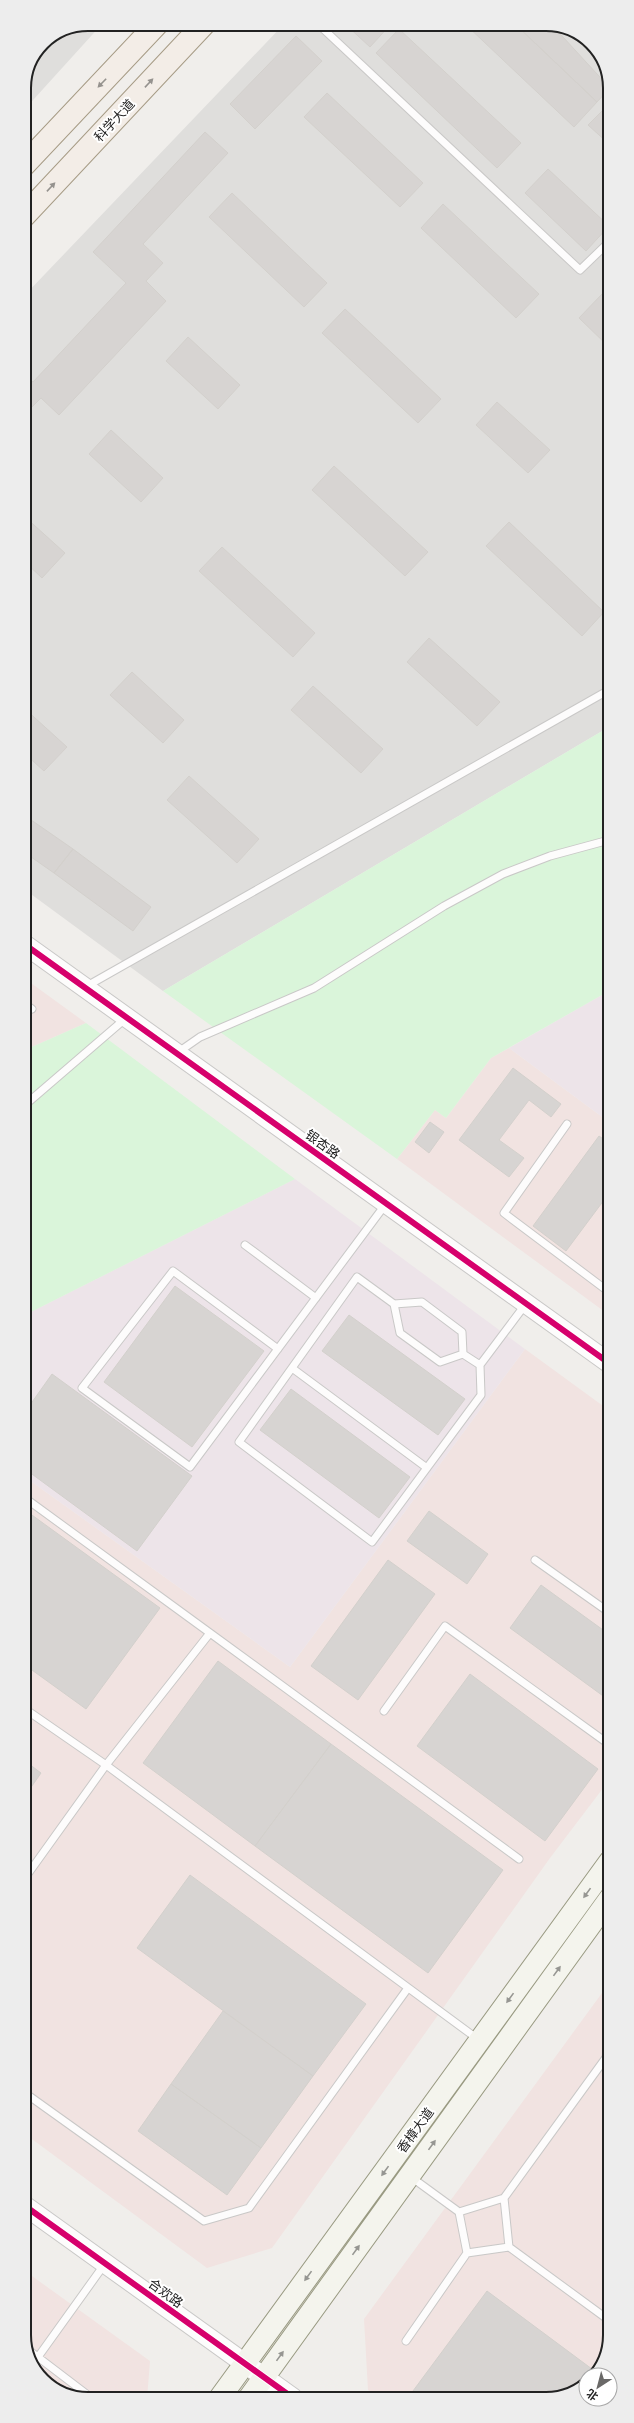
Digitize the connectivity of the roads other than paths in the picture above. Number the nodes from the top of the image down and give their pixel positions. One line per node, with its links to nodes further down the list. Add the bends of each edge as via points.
1 (150, 31): 4 (main road, one-way to 4)
2 (197, 31): 5 (main road, 科学大道, one-way to 2)
3 (325, 31): 6 (lane, via 580,270)
4 (31, 157)
5 (31, 209)
6 (603, 248)
7 (603, 693): 10 (lane)
8 (603, 842): 12 (lane, via 550,856 503,874 444,906 314,988 200,1037)
9 (31, 949): 10 (street, 银杏路)
10 (85, 988): 11 (street, 银杏路)
11 (127, 1018): 12 (street, 银杏路); 13 (lane)
12 (177, 1053): 15 (street, 银杏路)
13 (31, 1099)
14 (567, 1124): 17 (lane, via 504,1213)
15 (386, 1203): 18 (lane); 19 (street, 银杏路)
16 (245, 1245): 18 (lane)
17 (603, 1287)
18 (316, 1298): 21 (lane)
19 (526, 1303): 23 (street, 银杏路); 24 (lane)
20 (394, 1304): 22 (lane, via 422,1302 462,1332); 22 (lane, via 400,1333 440,1362); 25 (lane, via 357,1277)
21 (278, 1349): 21 (lane, via 190,1467 82,1388 172,1271)
22 (463, 1354): 24 (lane)
23 (603, 1358)
24 (480, 1365): 26 (lane, via 482,1395)
25 (292, 1368): 26 (lane); 26 (lane, via 239,1442 372,1542)
26 (427, 1468)
27 (31, 1502): 30 (lane)
28 (535, 1560): 29 (lane)
29 (603, 1608)
30 (210, 1633): 34 (lane); 35 (lane)
31 (384, 1711): 33 (lane, via 445,1626)
32 (31, 1712): 34 (lane)
33 (603, 1739)
34 (106, 1765): 36 (lane); 39 (lane)
35 (519, 1859)
36 (31, 1870)
37 (603, 1871): 40 (main road, 香樟大道, one-way to 40)
38 (603, 1908): 43 (main road, 香樟大道, one-way to 38)
39 (408, 1988): 40 (lane); 42 (lane, via 249,2208 204,2221)
40 (480, 2041): 54 (main road, 香樟大道, one-way to 54)
41 (603, 2062): 44 (lane)
42 (31, 2097)
43 (410, 2176): 46 (lane); 55 (main road, 香樟大道, one-way to 43)
44 (504, 2198): 46 (lane); 47 (lane)
45 (31, 2210): 49 (street, 合欢路)
46 (459, 2212): 48 (lane)
47 (509, 2247): 48 (lane); 50 (lane)
48 (467, 2253): 51 (lane)
49 (106, 2263): 53 (lane); 54 (street, 合欢路)
50 (603, 2316)
51 (406, 2341)
52 (34, 2354): 53 (lane)
53 (38, 2357): 56 (lane)
54 (245, 2363): 55 (street, 合欢路); 57 (main road, 香樟大道)
55 (265, 2377): 58 (main road, 香樟大道); 59 (street, 合欢路)
56 (83, 2392)
57 (224, 2392)
58 (254, 2392)
59 (285, 2392)

